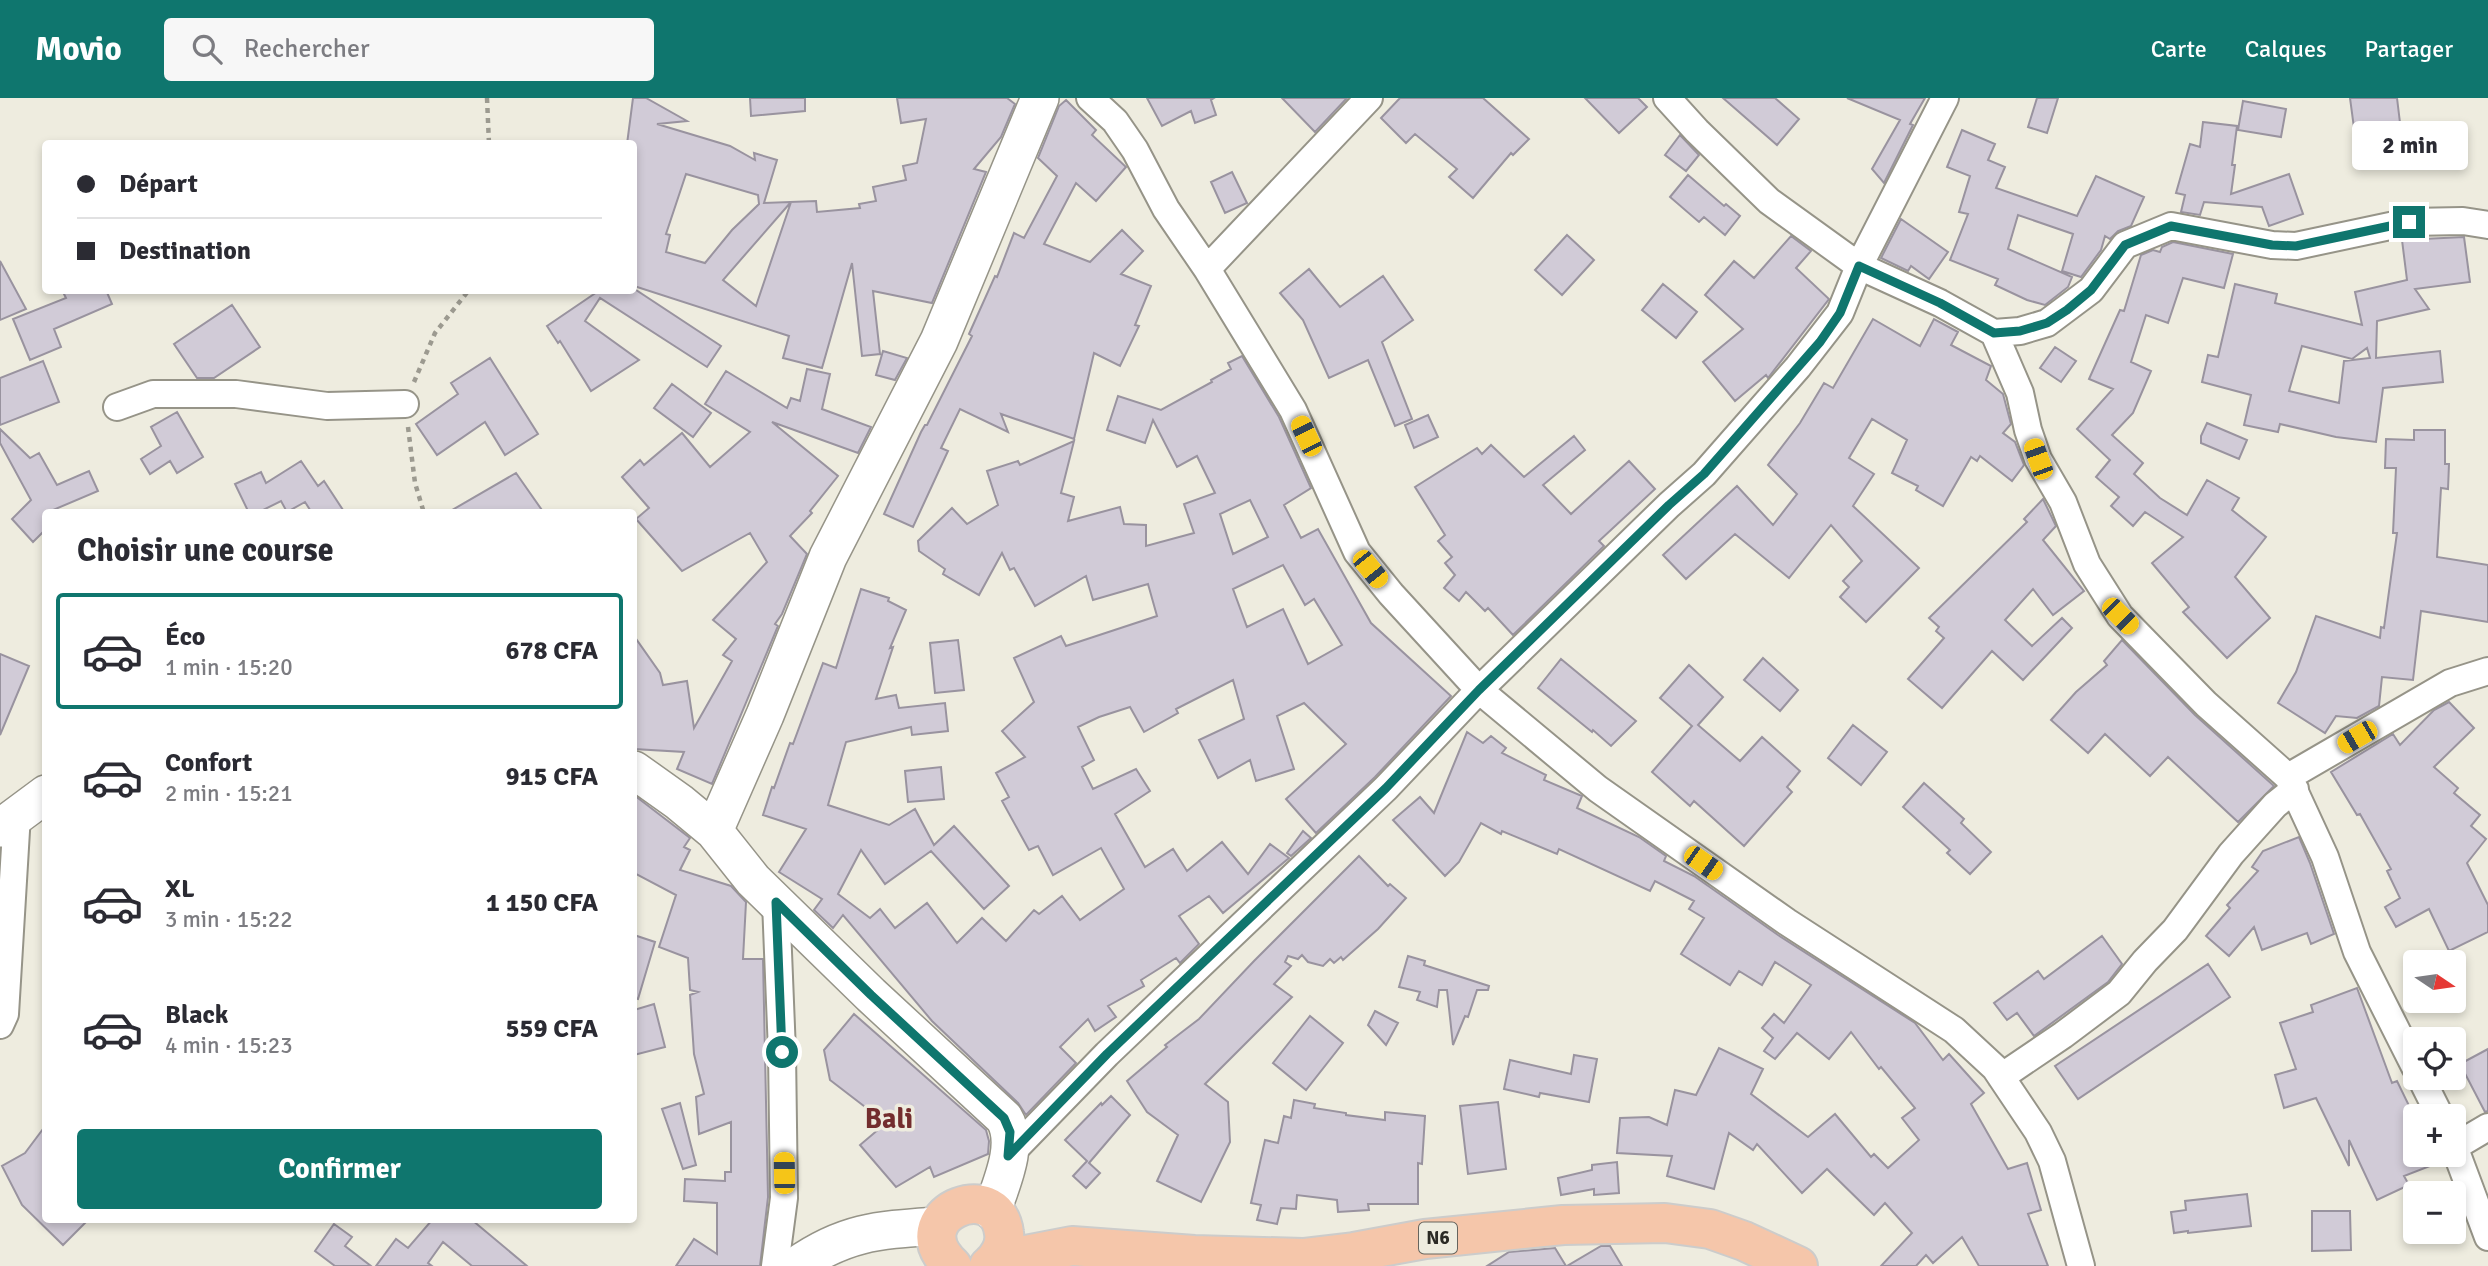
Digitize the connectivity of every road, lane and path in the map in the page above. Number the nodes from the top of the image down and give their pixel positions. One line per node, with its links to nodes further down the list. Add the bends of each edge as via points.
1 (487, 98): 7 (path)
2 (1040, 98): 19 (street, via 939,341 828,557)
3 (1090, 98): 10 (street, via 1115,121 1135,150 1166,209)
4 (1370, 98): 10 (street)
5 (1667, 98): 9 (street, via 1769,201)
6 (1945, 98): 9 (street)
7 (489, 140)
8 (2488, 225): 11 (street, via 2409,222 2296,246 2171,226 2125,245 2091,290 2047,323)
9 (1859, 266): 11 (street); 15 (street, via 1840,313 1820,342 1704,474)
10 (1207, 269): 15 (street, via 1293,410 1357,552)
11 (1994, 333): 17 (street, via 2020,393 2038,459 2063,502 2087,564 2120,616)
12 (405, 404): 13 (street, via 327,406 236,394 153,394)
13 (117, 407)
14 (2488, 671): 17 (street, via 2450,683)
15 (1479, 690): 23 (street, via 1598,789 1787,922 1954,1030); 26 (street, via 1386,788 1107,1054)
16 (637, 772): 19 (street)
17 (2291, 783): 22 (street, via 2325,857 2357,952); 23 (street, via 2119,993)
18 (21, 812): 21 (street, via 5,1014)
19 (714, 831): 20 (street)
20 (776, 902): 26 (street, via 1004,1118 1010,1132); 34 (street, via 785,1198)
21 (0, 1025)
22 (2403, 1043)
23 (2001, 1077): 38 (street, via 2052,1161)
24 (2488, 1128): 25 (street)
25 (2466, 1140)
26 (1008, 1156): 28 (street)
27 (2462, 1167): 30 (street)
28 (996, 1216): 29 (highway, N6, via 981,1205 968,1203 955,1207); 31 (highway, N6); 33 (highway, N6, via 1005,1234 1003,1248)
29 (938, 1226): 35 (street, via 869,1231 823,1248); 36 (highway, via 941,1255)
30 (2488, 1237)
31 (1072, 1245): 32 (highway, N6); 33 (highway, N6)
32 (1156, 1258): 37 (highway, N6, via 1303,1258 1563,1225 1665,1223 1710,1229)
33 (992, 1263)
34 (775, 1266)
35 (796, 1266)
36 (951, 1266)
37 (1798, 1266)
38 (2081, 1266)

